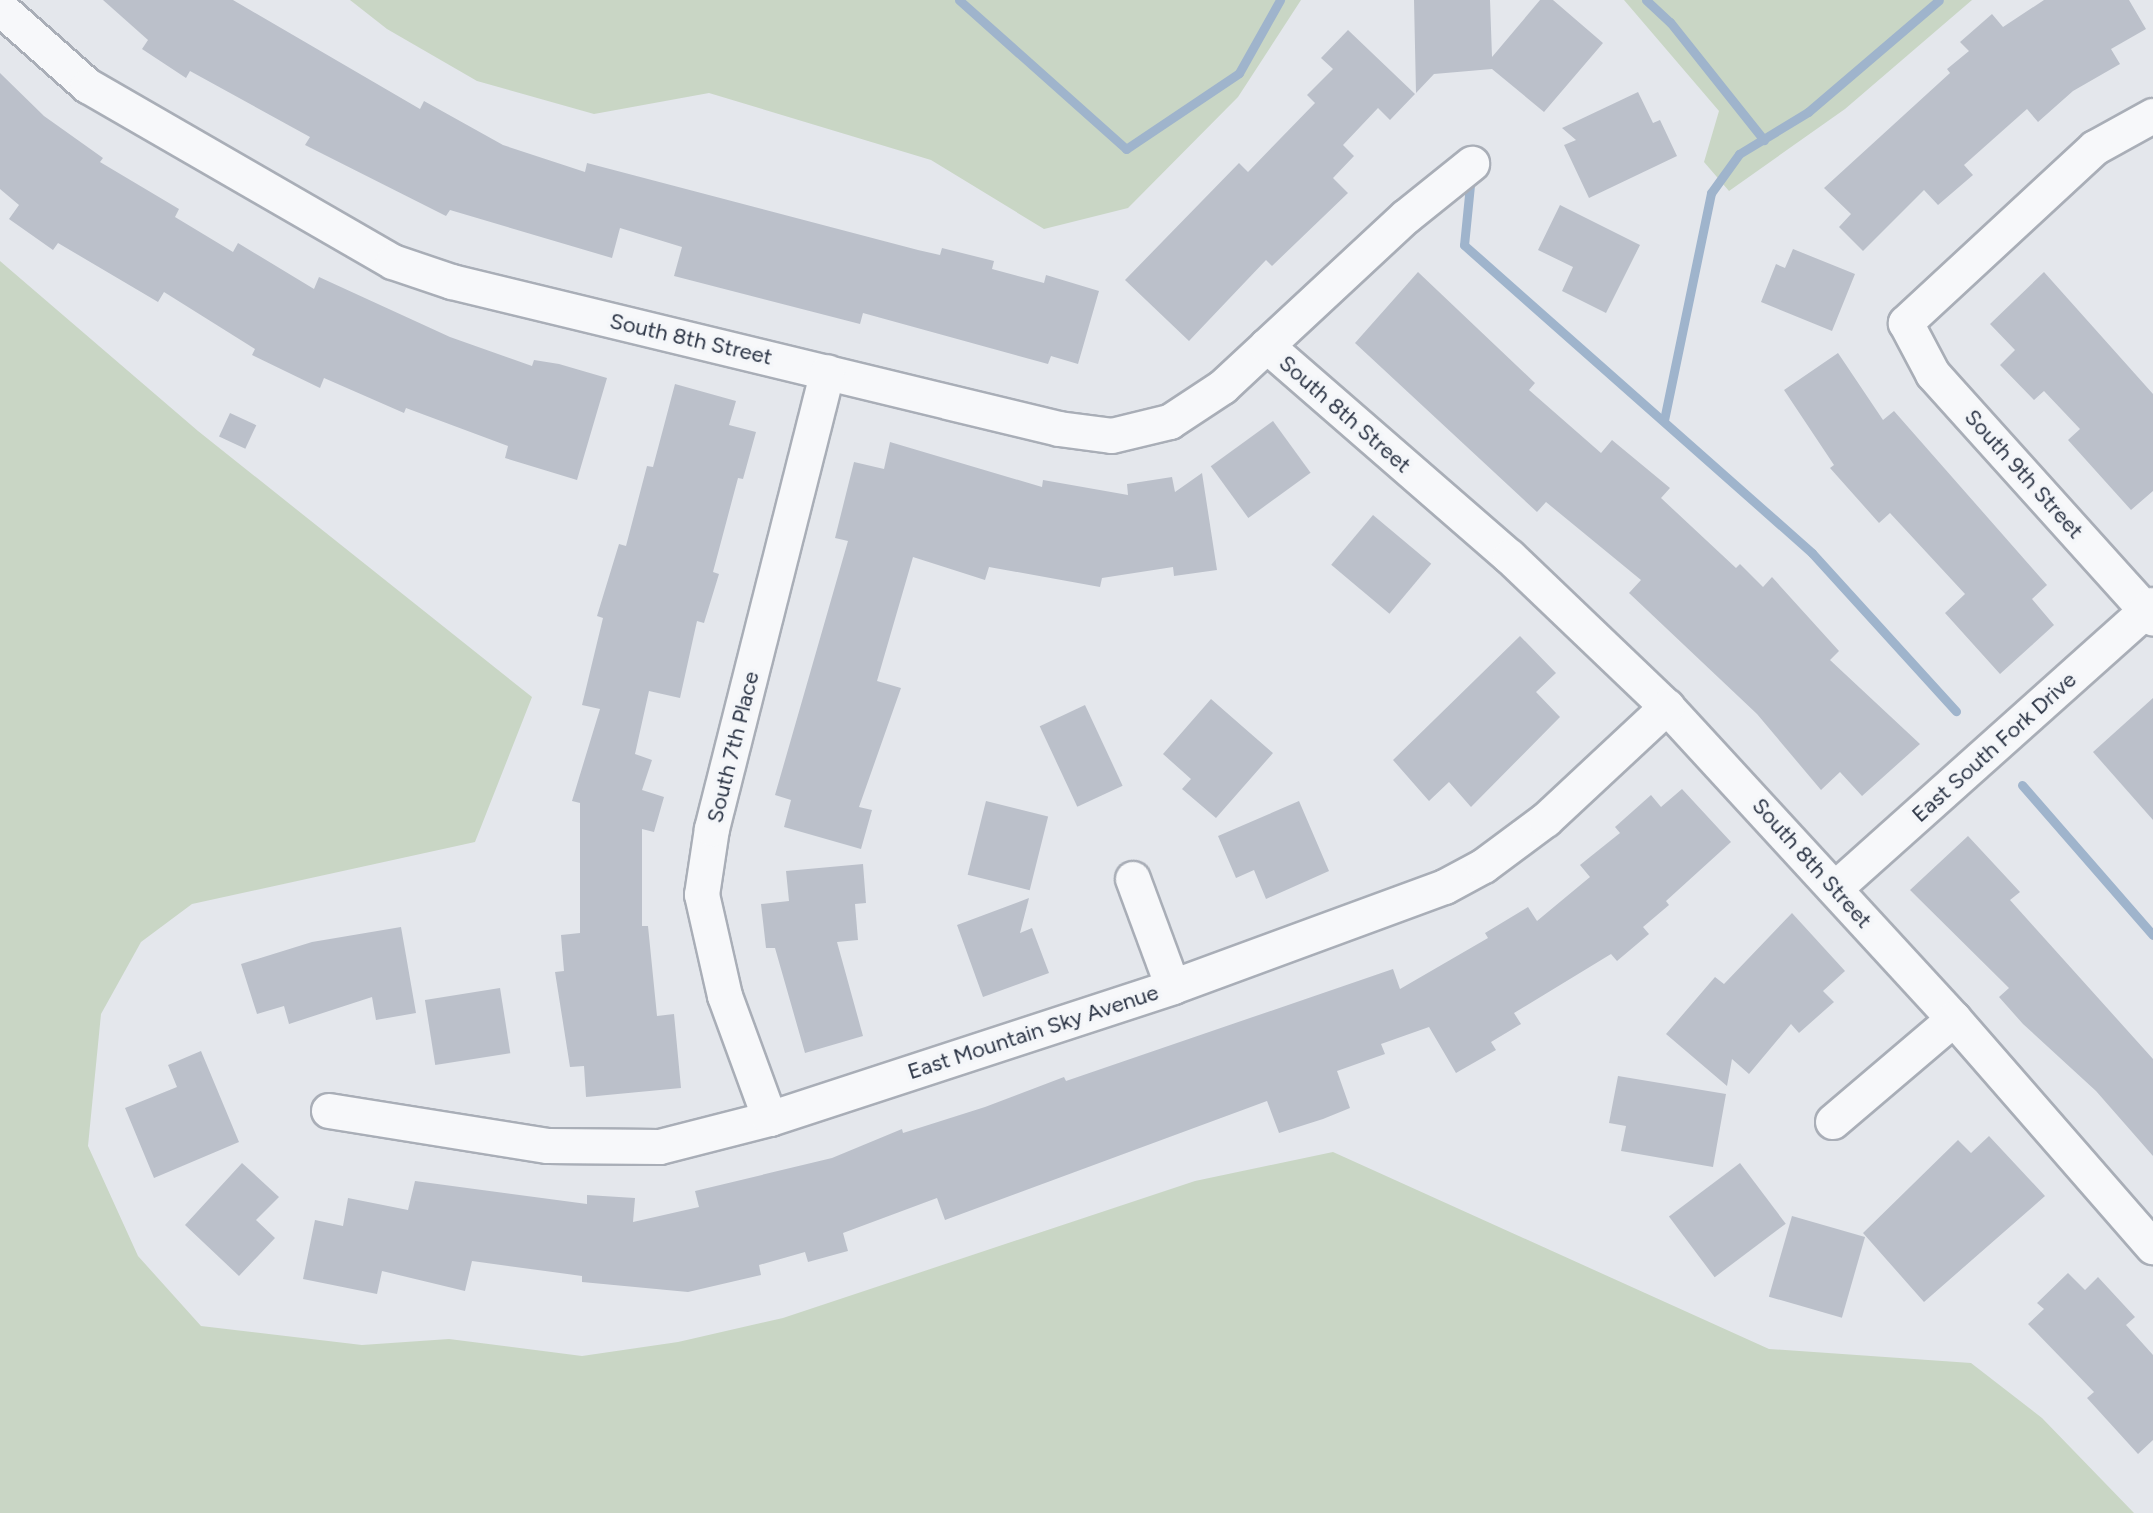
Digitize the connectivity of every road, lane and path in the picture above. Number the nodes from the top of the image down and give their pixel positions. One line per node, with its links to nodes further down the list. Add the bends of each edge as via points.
1 (0, 8): 5 (street, South 8th Street, via 88,86 393,262 452,282)
2 (2153, 116): 6 (street, South 9th Street, via 2095,148 1906,323 1933,374)
3 (1472, 164): 4 (street, via 1406,217)
4 (1267, 346): 5 (street, South 8th Street, via 1223,387 1170,422 1112,436 1059,429); 7 (street, South 8th Street, via 1510,557)
5 (828, 372): 13 (street, South 7th Place, via 712,829 702,895 725,996)
6 (2151, 611): 9 (street, East South Fork Drive)
7 (1667, 707): 9 (street, South 8th Street); 10 (street, East Mountain Sky Avenue, via 1546,820 1484,866 1360,922)
8 (1133, 879): 10 (street)
9 (1835, 889): 11 (street, South 8th Street)
10 (1173, 987): 13 (street, East Mountain Sky Avenue)
11 (1954, 1019): 14 (street); 15 (street, South 8th Street)
12 (329, 1111): 13 (street, East Mountain Sky Avenue, via 548,1146 660,1147)
13 (770, 1119)
14 (1833, 1122)
15 (2153, 1247)

